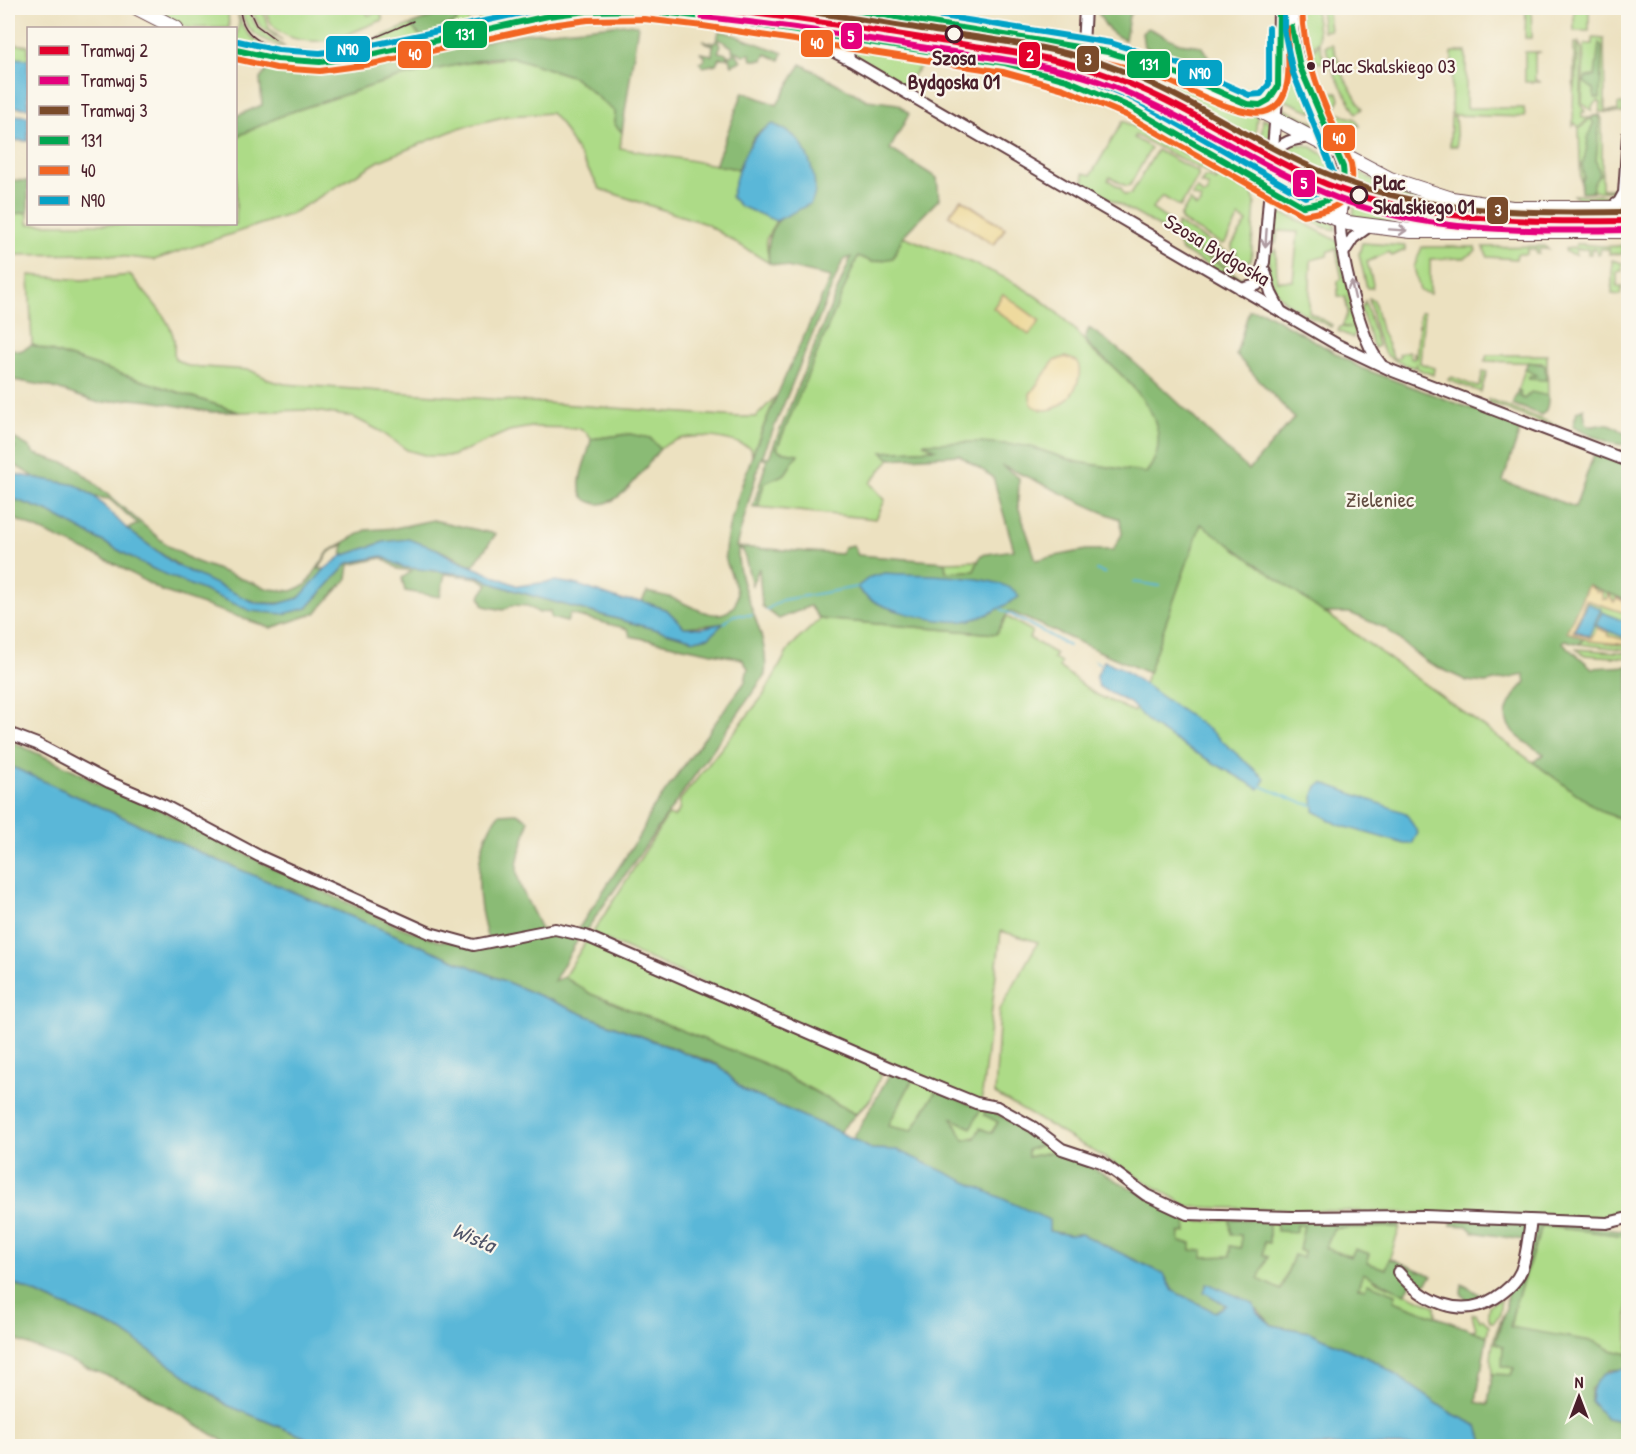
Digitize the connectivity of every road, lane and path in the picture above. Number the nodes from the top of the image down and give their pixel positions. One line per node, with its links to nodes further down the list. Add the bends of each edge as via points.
1 (137, 8): 6 (main road)
2 (846, 8): 8 (street); 9 (main road)
3 (1085, 8): 9 (street)
4 (1279, 8): 12 (street)
5 (1293, 8): 17 (street, via 1298,61)
6 (174, 27)
7 (792, 30): 8 (main road, Szosa Bydgoska); 10 (main road, Szosa Bydgoska, via 622,9 548,16 341,60 300,61); 11 (street, Szosa Bydgoska)
8 (846, 39): 11 (street, via 845,53); 20 (main road, Szosa Bydgoska, via 1007,64 1067,80 1130,107)
9 (1083, 46): 13 (main road, via 1171,70)
10 (237, 50)
11 (850, 60): 29 (street, Szosa Bydgoska)
12 (1278, 86): 13 (street, via 1264,103); 14 (street)
13 (1247, 104): 14 (main road)
14 (1275, 118): 16 (main road); 18 (street)
15 (1629, 135): 22 (street, via 1624,193)
16 (1310, 137): 17 (main road); 18 (street, via 1287,142 1276,151)
17 (1336, 151): 19 (street); 22 (main road, via 1390,179 1452,199 1512,208)
18 (1272, 161): 20 (street)
19 (1345, 179): 21 (street, via 1335,198); 24 (street)
20 (1270, 188): 21 (main road, Szosa Bydgoska); 28 (street, one-way to 28)
21 (1303, 206): 24 (main road, Szosa Bydgoska)
22 (1610, 208): 23 (main road)
23 (1629, 208)
24 (1340, 221): 25 (main road, Szosa Bydgoska); 27 (street)
25 (1368, 227): 26 (main road, Szosa Bydgoska, one-way to 26, via 1432,231); 27 (street, via 1353,238)
26 (1629, 231)
27 (1344, 252): 31 (street, one-way to 27)
28 (1264, 262): 29 (street, via 1257,285); 30 (street, via 1268,286)
29 (1240, 289): 30 (street, Szosa Bydgoska)
30 (1282, 313): 32 (street, Szosa Bydgoska)
31 (1361, 328): 32 (street, via 1354,341); 33 (street, via 1368,347)
32 (1338, 345): 33 (street, Szosa Bydgoska)
33 (1384, 367): 34 (street, Szosa Bydgoska)
34 (1580, 441): 35 (street, Szosa Bydgoska); 36 (street, Szosa Bydgoska)
35 (1629, 453)
36 (1629, 461)
37 (8, 732): 39 (street, via 260,856 430,933 474,945 555,929 586,936 888,1067 976,1103 996,1107 1062,1149 1101,1162 1146,1195 1186,1214)
38 (1629, 1218): 39 (street, via 1607,1223)
39 (1531, 1221): 40 (street, via 1521,1272 1513,1284 1475,1307 1445,1306 1431,1301 1418,1294)
40 (1398, 1272)

